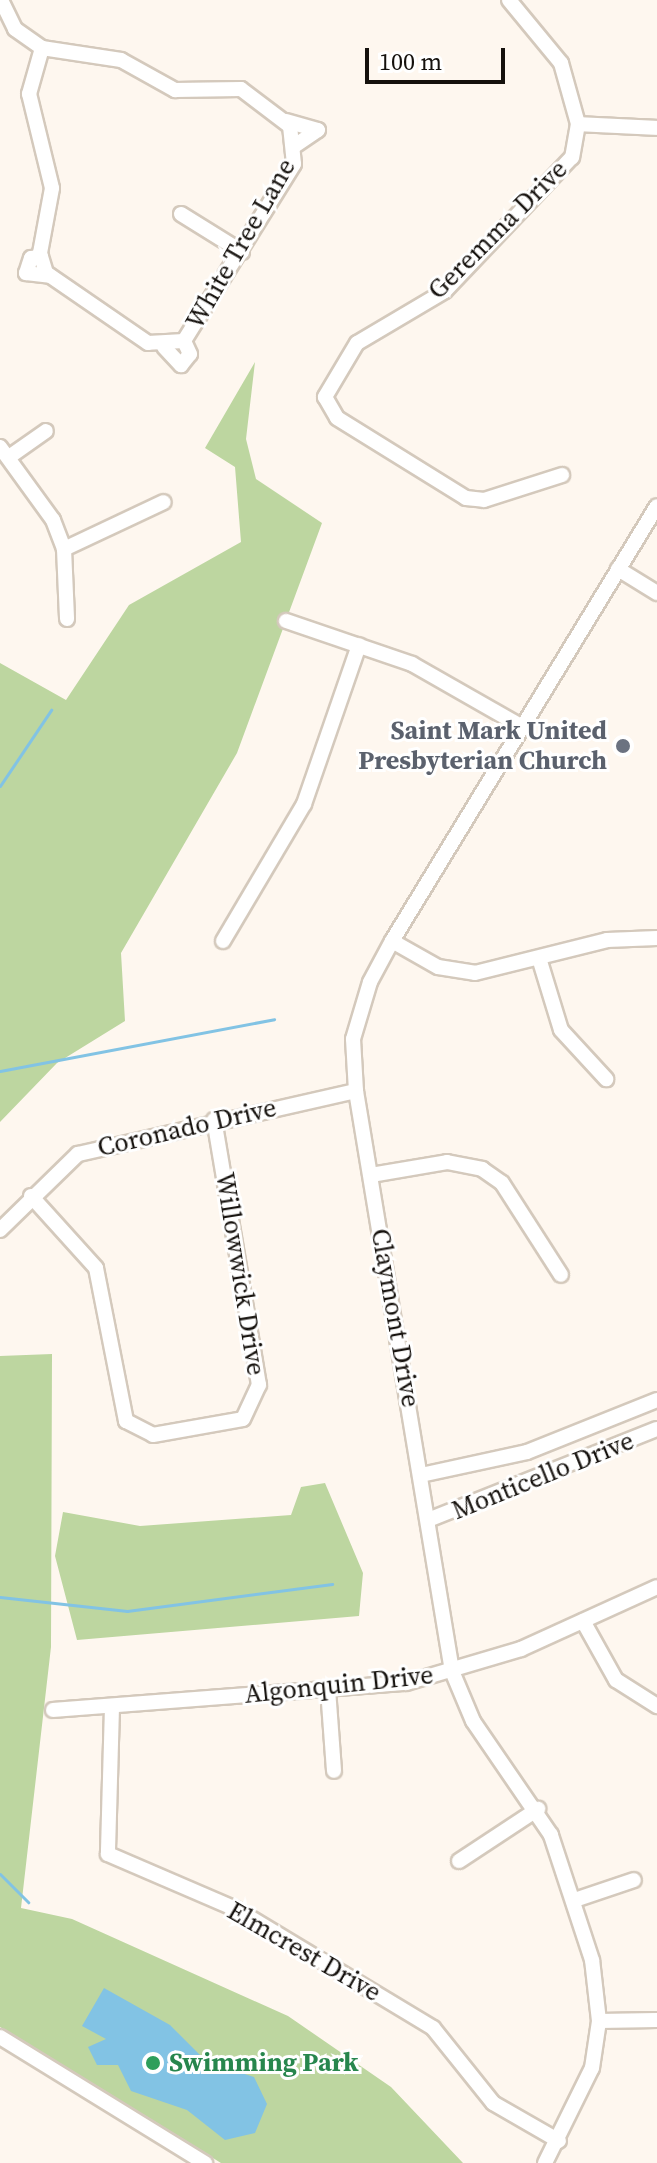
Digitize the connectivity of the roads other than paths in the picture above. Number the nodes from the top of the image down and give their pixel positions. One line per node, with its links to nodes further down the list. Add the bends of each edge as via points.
1 (1, 0): 3 (street, via 15,29)
2 (509, 0): 5 (street, Geremma Drive, via 561,63)
3 (42, 48): 4 (street, White Tree Lane, via 121,60 175,90 241,89); 9 (street, White Tree Lane, via 29,94 52,188 41,257 50,276 174,344)
4 (286, 121): 7 (street, White Tree Lane); 7 (street, White Tree Lane, via 318,130 309,143)
5 (578, 124): 6 (street); 12 (street, Geremma Drive, via 572,157 559,177 445,291 357,343 325,390 337,418 466,498 484,500)
6 (657, 128)
7 (296, 145): 9 (street, White Tree Lane, via 294,164)
8 (181, 214): 9 (street)
9 (242, 252)
10 (46, 431): 11 (street)
11 (4, 452): 15 (street, via 53,520)
12 (562, 475)
13 (164, 502): 15 (street)
14 (657, 506): 16 (street, Claymont Drive)
15 (64, 549): 18 (street)
16 (618, 569): 17 (street); 21 (street, Claymont Drive)
17 (657, 593)
18 (67, 619)
19 (286, 621): 20 (street)
20 (359, 645): 21 (street, via 434,674); 23 (street, via 304,804)
21 (524, 728): 24 (street, Claymont Drive)
22 (657, 938): 25 (street, via 607,940)
23 (223, 941)
24 (392, 941): 25 (street, via 465,973); 27 (street, Claymont Drive, via 356,1024)
25 (539, 958): 26 (street, via 561,1030)
26 (606, 1079)
27 (356, 1091): 28 (street, Coronado Drive); 29 (street, Claymont Drive)
28 (214, 1120): 30 (street, Coronado Drive, via 78,1154); 30 (street, Willowwick Drive, via 258,1396 243,1419 153,1435 126,1421 96,1268)
29 (371, 1175): 32 (street, via 447,1162 482,1169 510,1194); 35 (street, Claymont Drive)
30 (31, 1196): 31 (street, Coronado Drive)
31 (0, 1230)
32 (561, 1275)
33 (657, 1400): 35 (street, Monticello Drive, via 527,1452)
34 (657, 1429): 36 (street, Monticello Drive)
35 (421, 1475): 36 (street, Claymont Drive)
36 (428, 1520): 39 (street, Claymont Drive)
37 (657, 1587): 38 (street, Algonquin Drive)
38 (583, 1621): 39 (street, Algonquin Drive); 41 (street, via 616,1680)
39 (452, 1671): 40 (street, Algonquin Drive); 45 (street, Claymont Drive, via 473,1721)
40 (328, 1689): 42 (street, Algonquin Drive); 44 (street)
41 (657, 1706)
42 (112, 1707): 43 (street, Algonquin Drive); 52 (street, Elmcrest Drive, via 108,1854 236,1909 433,2028 493,2103)
43 (53, 1710)
44 (334, 1771)
45 (538, 1809): 46 (street); 48 (street, Claymont Drive)
46 (459, 1861)
47 (634, 1880): 48 (street)
48 (575, 1900): 50 (street, Claymont Drive)
49 (657, 2020): 50 (street)
50 (599, 2021): 52 (street, Claymont Drive, via 587,2083)
51 (0, 2037): 53 (street)
52 (559, 2141): 54 (street, Claymont Drive)
53 (205, 2163)
54 (545, 2163)

